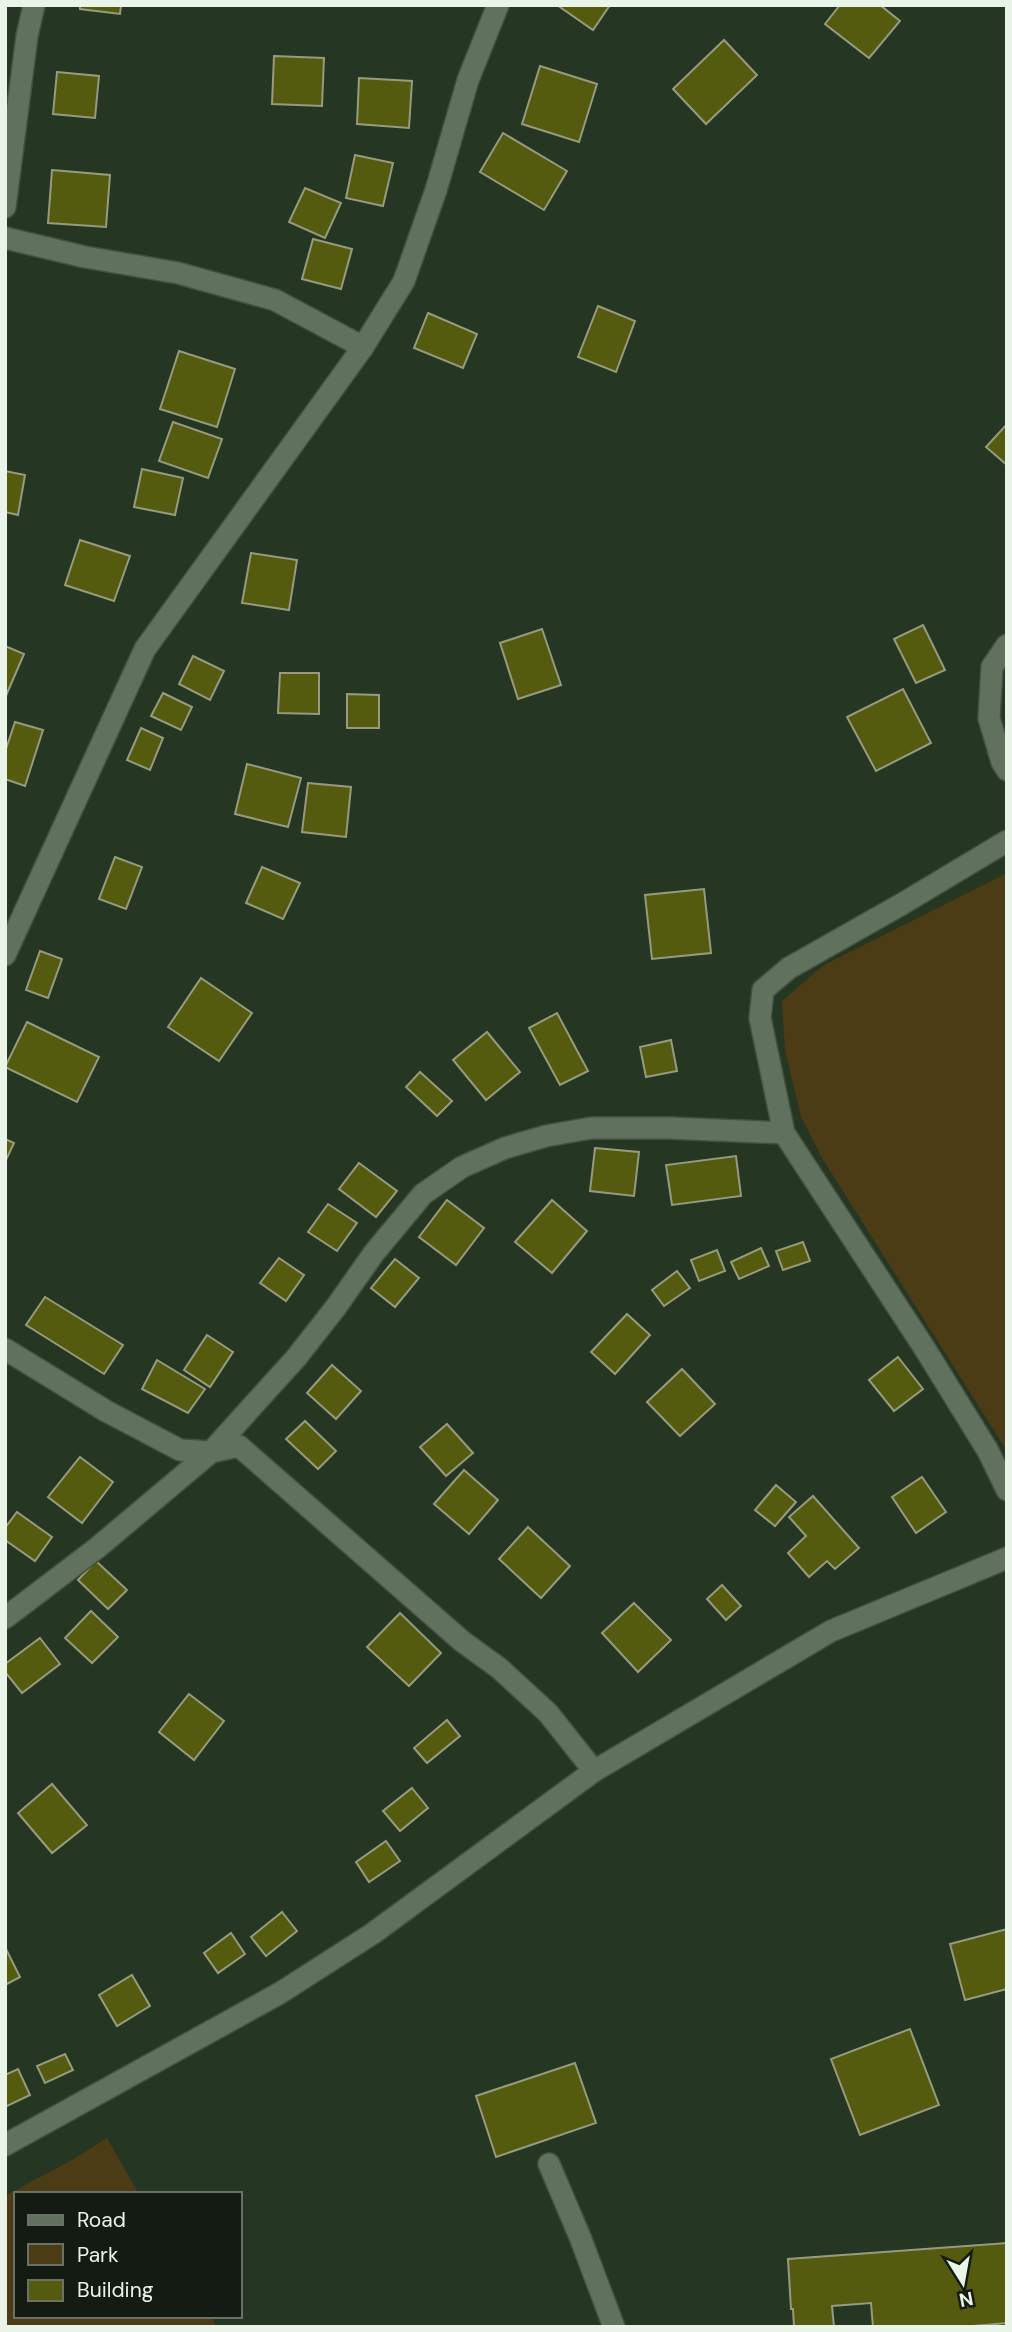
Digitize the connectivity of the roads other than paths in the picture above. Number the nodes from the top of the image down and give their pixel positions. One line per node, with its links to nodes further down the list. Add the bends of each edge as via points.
1 (34, 5): 3 (street)
2 (498, 5): 5 (street, via 468,80 404,281)
3 (5, 207)
4 (5, 238): 5 (street, via 178,273 275,300)
5 (363, 347): 9 (street, via 145,649)
6 (1007, 645): 7 (street, via 992,667 989,718)
7 (1007, 770)
8 (1007, 841): 10 (street, via 789,968 763,990 760,1018)
9 (5, 955)
10 (784, 1133): 12 (street, via 591,1128 505,1148 462,1167 423,1194 296,1358); 13 (street, via 925,1349)
11 (5, 1349): 12 (street, via 180,1450)
12 (211, 1452): 15 (street); 16 (street, via 239,1446 509,1677 548,1713)
13 (1007, 1490)
14 (1007, 1558): 16 (street, via 831,1631)
15 (5, 1618)
16 (594, 1770): 17 (street, via 372,1934 292,1986)
17 (7, 2143)
18 (548, 2164): 19 (street)
19 (614, 2327)

